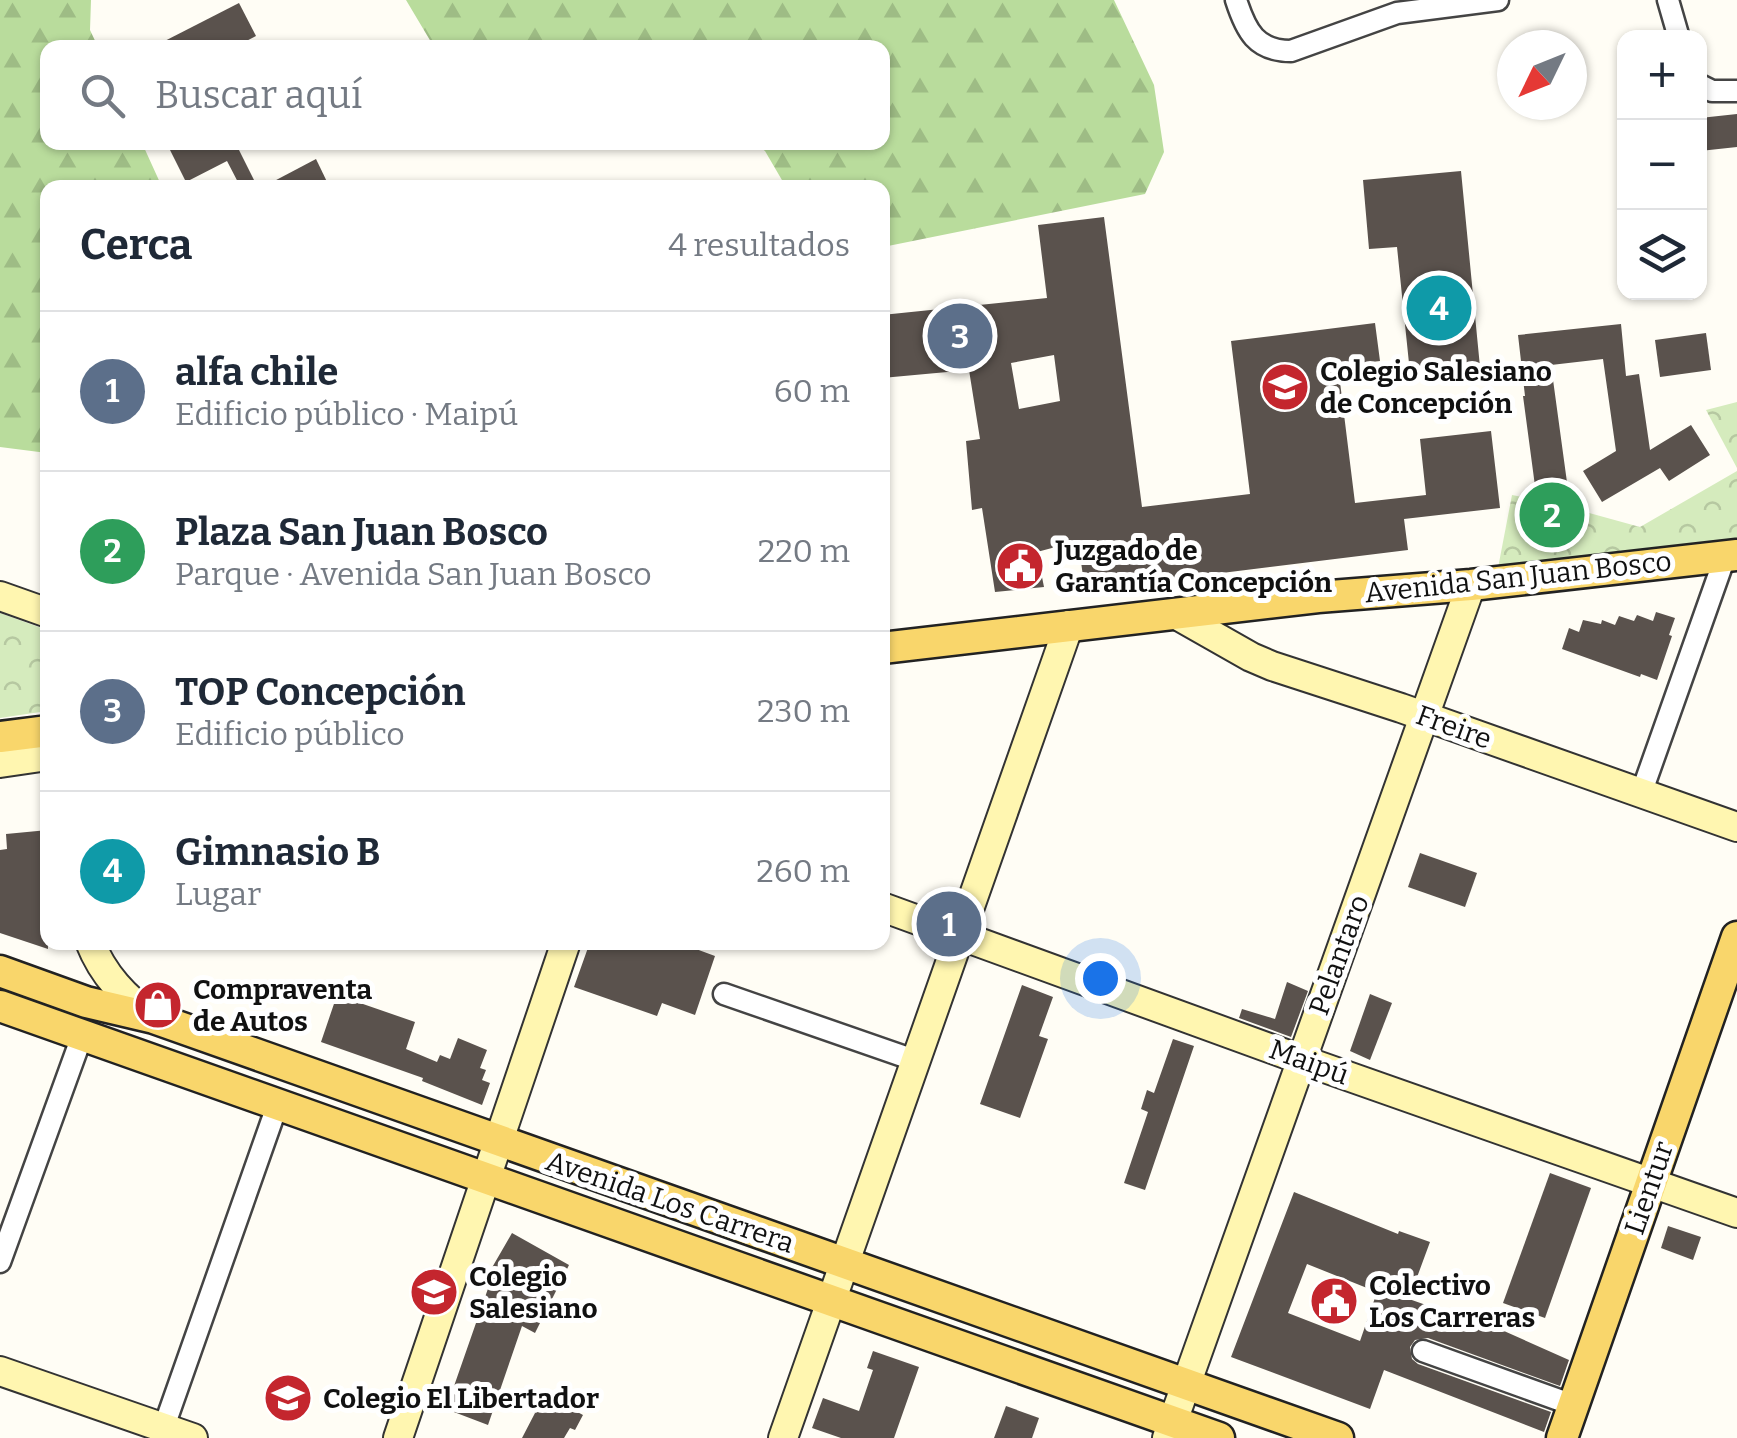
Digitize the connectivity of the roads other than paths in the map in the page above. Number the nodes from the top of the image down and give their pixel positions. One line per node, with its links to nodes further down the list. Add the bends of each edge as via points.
1 (1236, 0): 4 (street, via 1258,43 1278,51 1306,47)
2 (1498, 0): 4 (street)
3 (1668, 0): 5 (street)
4 (1396, 7)
5 (1677, 30)
6 (1707, 88): 7 (street)
7 (1737, 91)
8 (1731, 556): 9 (main road, Avenida San Juan Bosco); 20 (street)
9 (1471, 585): 11 (main road, Avenida San Juan Bosco); 15 (street, Pelantaro)
10 (0, 596): 12 (street)
11 (1177, 615): 13 (main road, Avenida San Juan Bosco); 15 (street, Freire, via 1272,666)
12 (40, 616)
13 (1069, 626): 14 (main road, Avenida San Juan Bosco); 23 (street)
14 (890, 647)
15 (1424, 718): 20 (street, Freire); 33 (street, Pelantaro)
16 (40, 732): 17 (main road)
17 (0, 737)
18 (40, 757): 19 (street)
19 (0, 762)
20 (1642, 794): 21 (street, Freire)
21 (1737, 826)
22 (890, 910): 23 (street, Maipú)
23 (961, 935): 33 (street, Maipú); 34 (street)
24 (1737, 937): 38 (main road, Lientur)
25 (95, 950): 31 (street, via 114,984)
26 (563, 950): 36 (street)
27 (0, 956): 31 (main road)
28 (0, 972): 31 (main road, Avenida Los Carrera, via 86,1002)
29 (724, 994): 34 (street)
30 (0, 1006): 32 (main road, Avenida Los Carrera)
31 (144, 1011): 36 (main road, Avenida Los Carrera)
32 (82, 1036): 35 (main road, Avenida Los Carrera); 40 (street)
33 (1302, 1060): 38 (street, Maipú); 45 (street, Pelantaro)
34 (917, 1061): 41 (street)
35 (277, 1106): 37 (main road, Avenida Los Carrera); 48 (street)
36 (500, 1142): 37 (street); 41 (main road, Avenida Los Carrera)
37 (487, 1178): 42 (main road, Avenida Los Carrera); 50 (street)
38 (1651, 1182): 39 (street, Maipú); 46 (main road, Lientur)
39 (1737, 1213)
40 (0, 1262)
41 (845, 1264): 42 (street); 45 (main road, Avenida Los Carrera)
42 (832, 1300): 47 (main road, Avenida Los Carrera); 51 (street)
43 (1423, 1351): 46 (street)
44 (0, 1371): 48 (street)
45 (1187, 1384): 47 (street, Pelantaro); 53 (main road, Avenida Los Carrera)
46 (1573, 1405): 54 (main road, Lientur)
47 (1170, 1430): 52 (main road, Avenida Los Carrera)
48 (162, 1433): 49 (street)
49 (193, 1438)
50 (398, 1438)
51 (783, 1438)
52 (1218, 1438)
53 (1338, 1438)
54 (1562, 1438)

